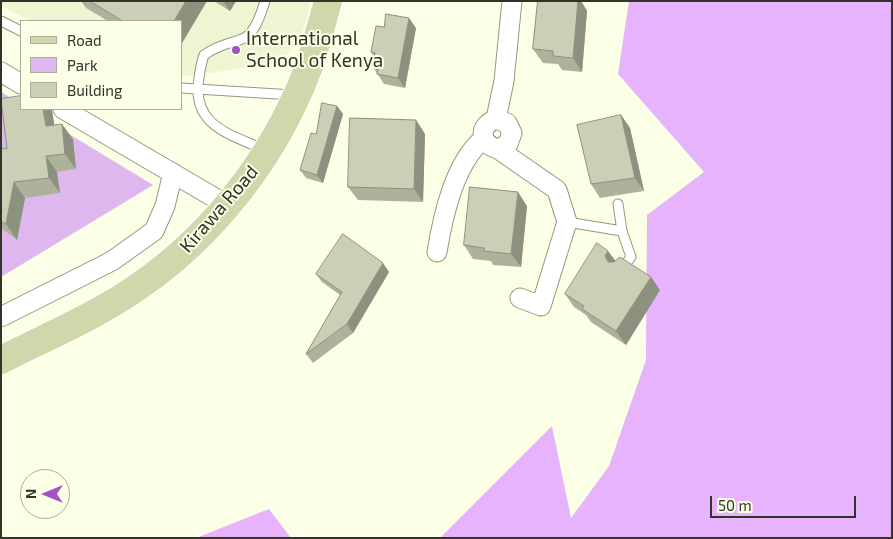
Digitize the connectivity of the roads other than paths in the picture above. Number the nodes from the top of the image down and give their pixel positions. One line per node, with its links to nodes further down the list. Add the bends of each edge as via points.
1 (265, 1): 9 (lane, via 252,33 204,56)
2 (328, 1): 10 (main road, Kirawa Road)
3 (512, 1): 12 (street, via 504,82)
4 (1, 21): 5 (lane)
5 (20, 30)
6 (1, 72): 7 (street)
7 (20, 83)
8 (182, 88): 9 (lane)
9 (197, 90): 10 (lane); 14 (lane, via 200,110 211,124)
10 (298, 95): 14 (main road, Kirawa Road)
11 (65, 110): 15 (street)
12 (496, 119): 13 (street, via 488,122 482,130); 13 (street, via 507,123 512,133 508,144)
13 (490, 144): 18 (street, via 557,190); 20 (street, via 473,148 452,192)
14 (268, 151): 17 (main road, Kirawa Road)
15 (173, 173): 17 (street); 23 (street, via 165,206 154,231 112,261)
16 (618, 204): 19 (lane)
17 (227, 205): 24 (main road, Kirawa Road, via 190,245 141,285)
18 (567, 222): 19 (lane); 22 (street, via 541,306)
19 (622, 231): 21 (lane, via 631,257)
20 (437, 252)
21 (621, 270)
22 (520, 298)
23 (1, 317)
24 (1, 360)

